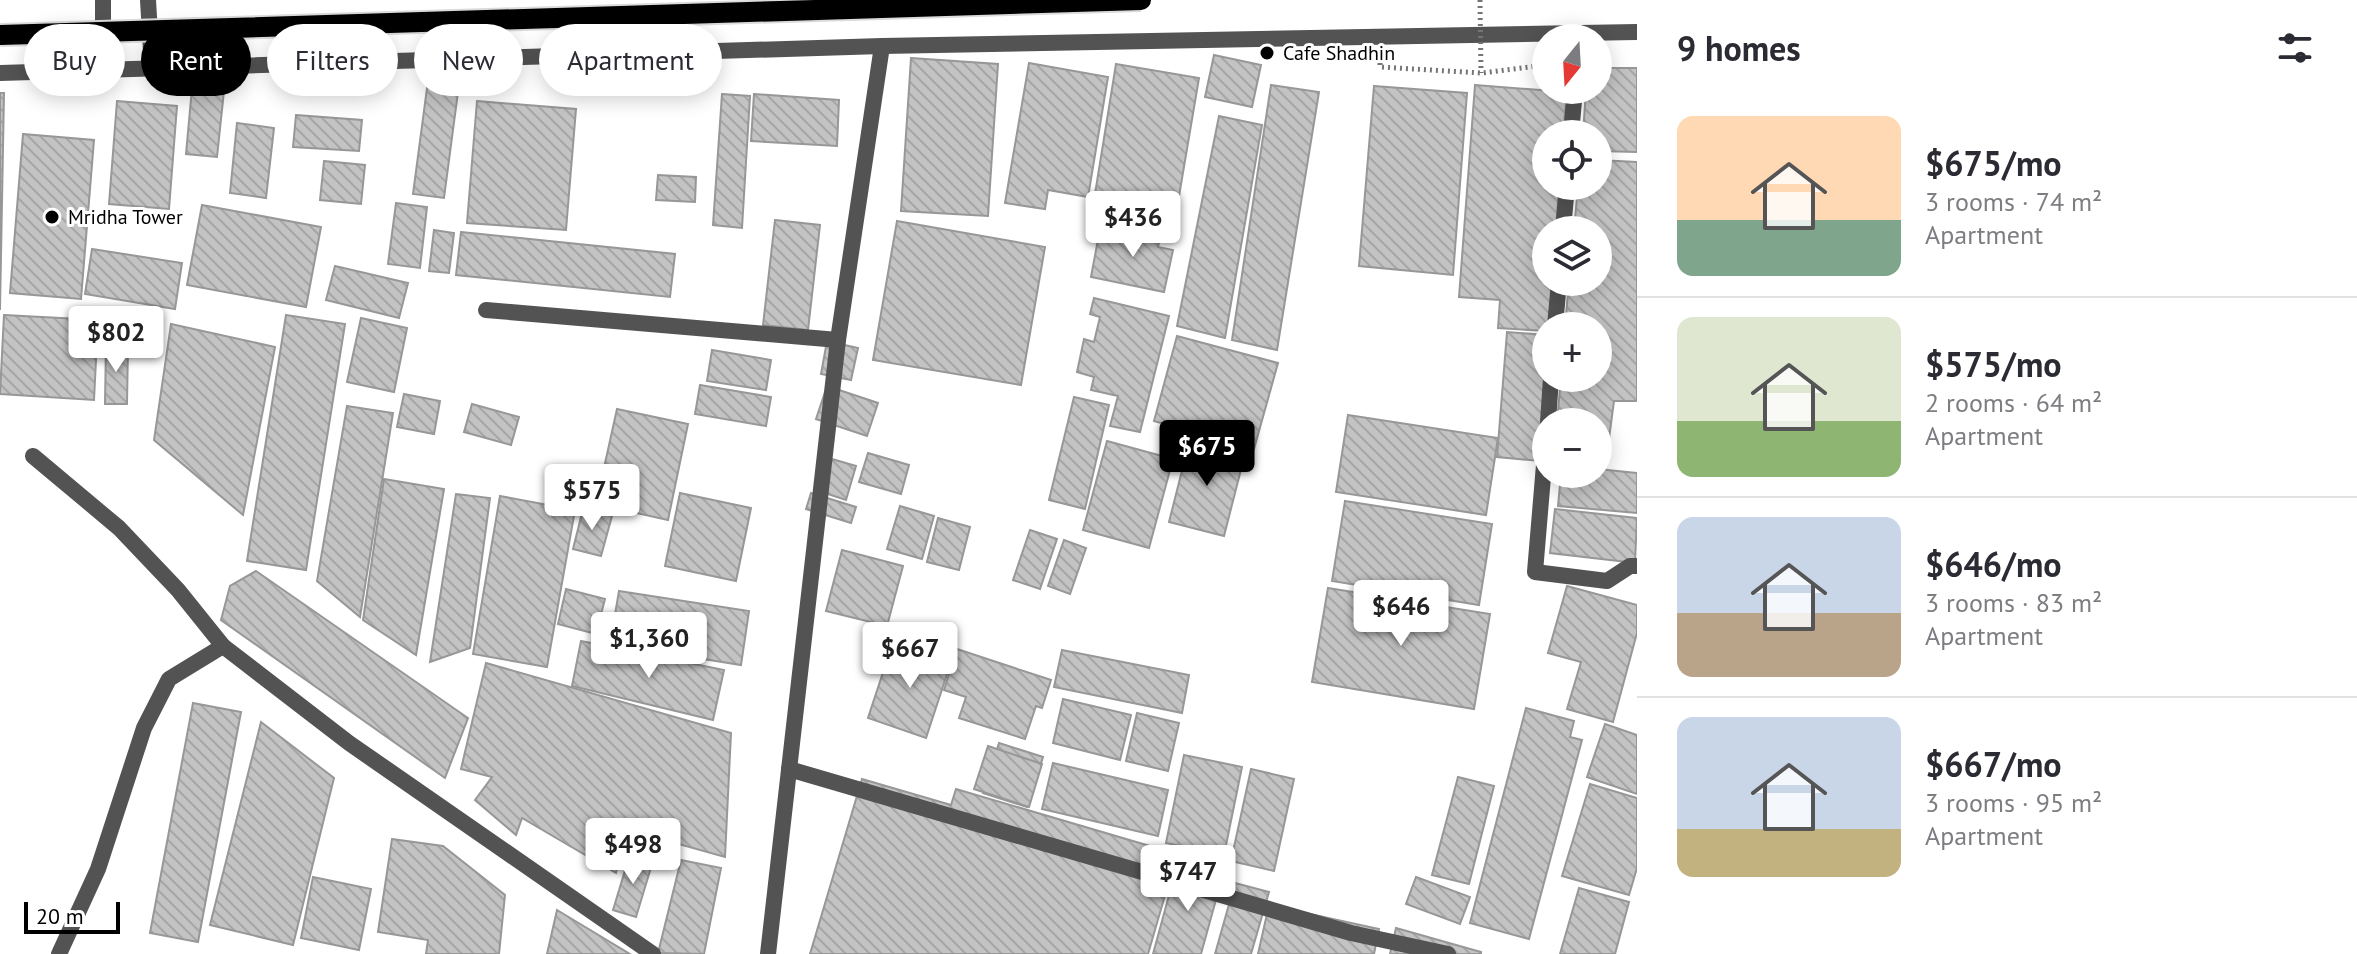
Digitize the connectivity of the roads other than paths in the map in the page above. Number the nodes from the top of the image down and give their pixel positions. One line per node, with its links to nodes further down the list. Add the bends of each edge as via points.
1 (103, 0): 4 (street)
2 (148, 0): 5 (street)
3 (1141, 0): 8 (main road, bridge)
4 (103, 24)
5 (149, 24)
6 (1637, 32): 7 (street)
7 (1612, 33)
8 (0, 35)
9 (1532, 36): 10 (street)
10 (882, 46): 11 (street); 15 (street)
11 (251, 65)
12 (24, 72): 13 (street)
13 (0, 73)
14 (486, 310): 15 (street)
15 (838, 340): 20 (street)
16 (33, 456): 19 (street, via 119,528)
17 (1542, 488): 18 (street, via 1535,572 1607,581)
18 (1637, 566)
19 (223, 646): 21 (street, via 169,679 144,728 98,869); 22 (street, via 349,743)
20 (789, 769): 23 (street); 24 (street, via 1336,929)
21 (59, 954)
22 (653, 954)
23 (768, 954)
24 (1448, 954)

